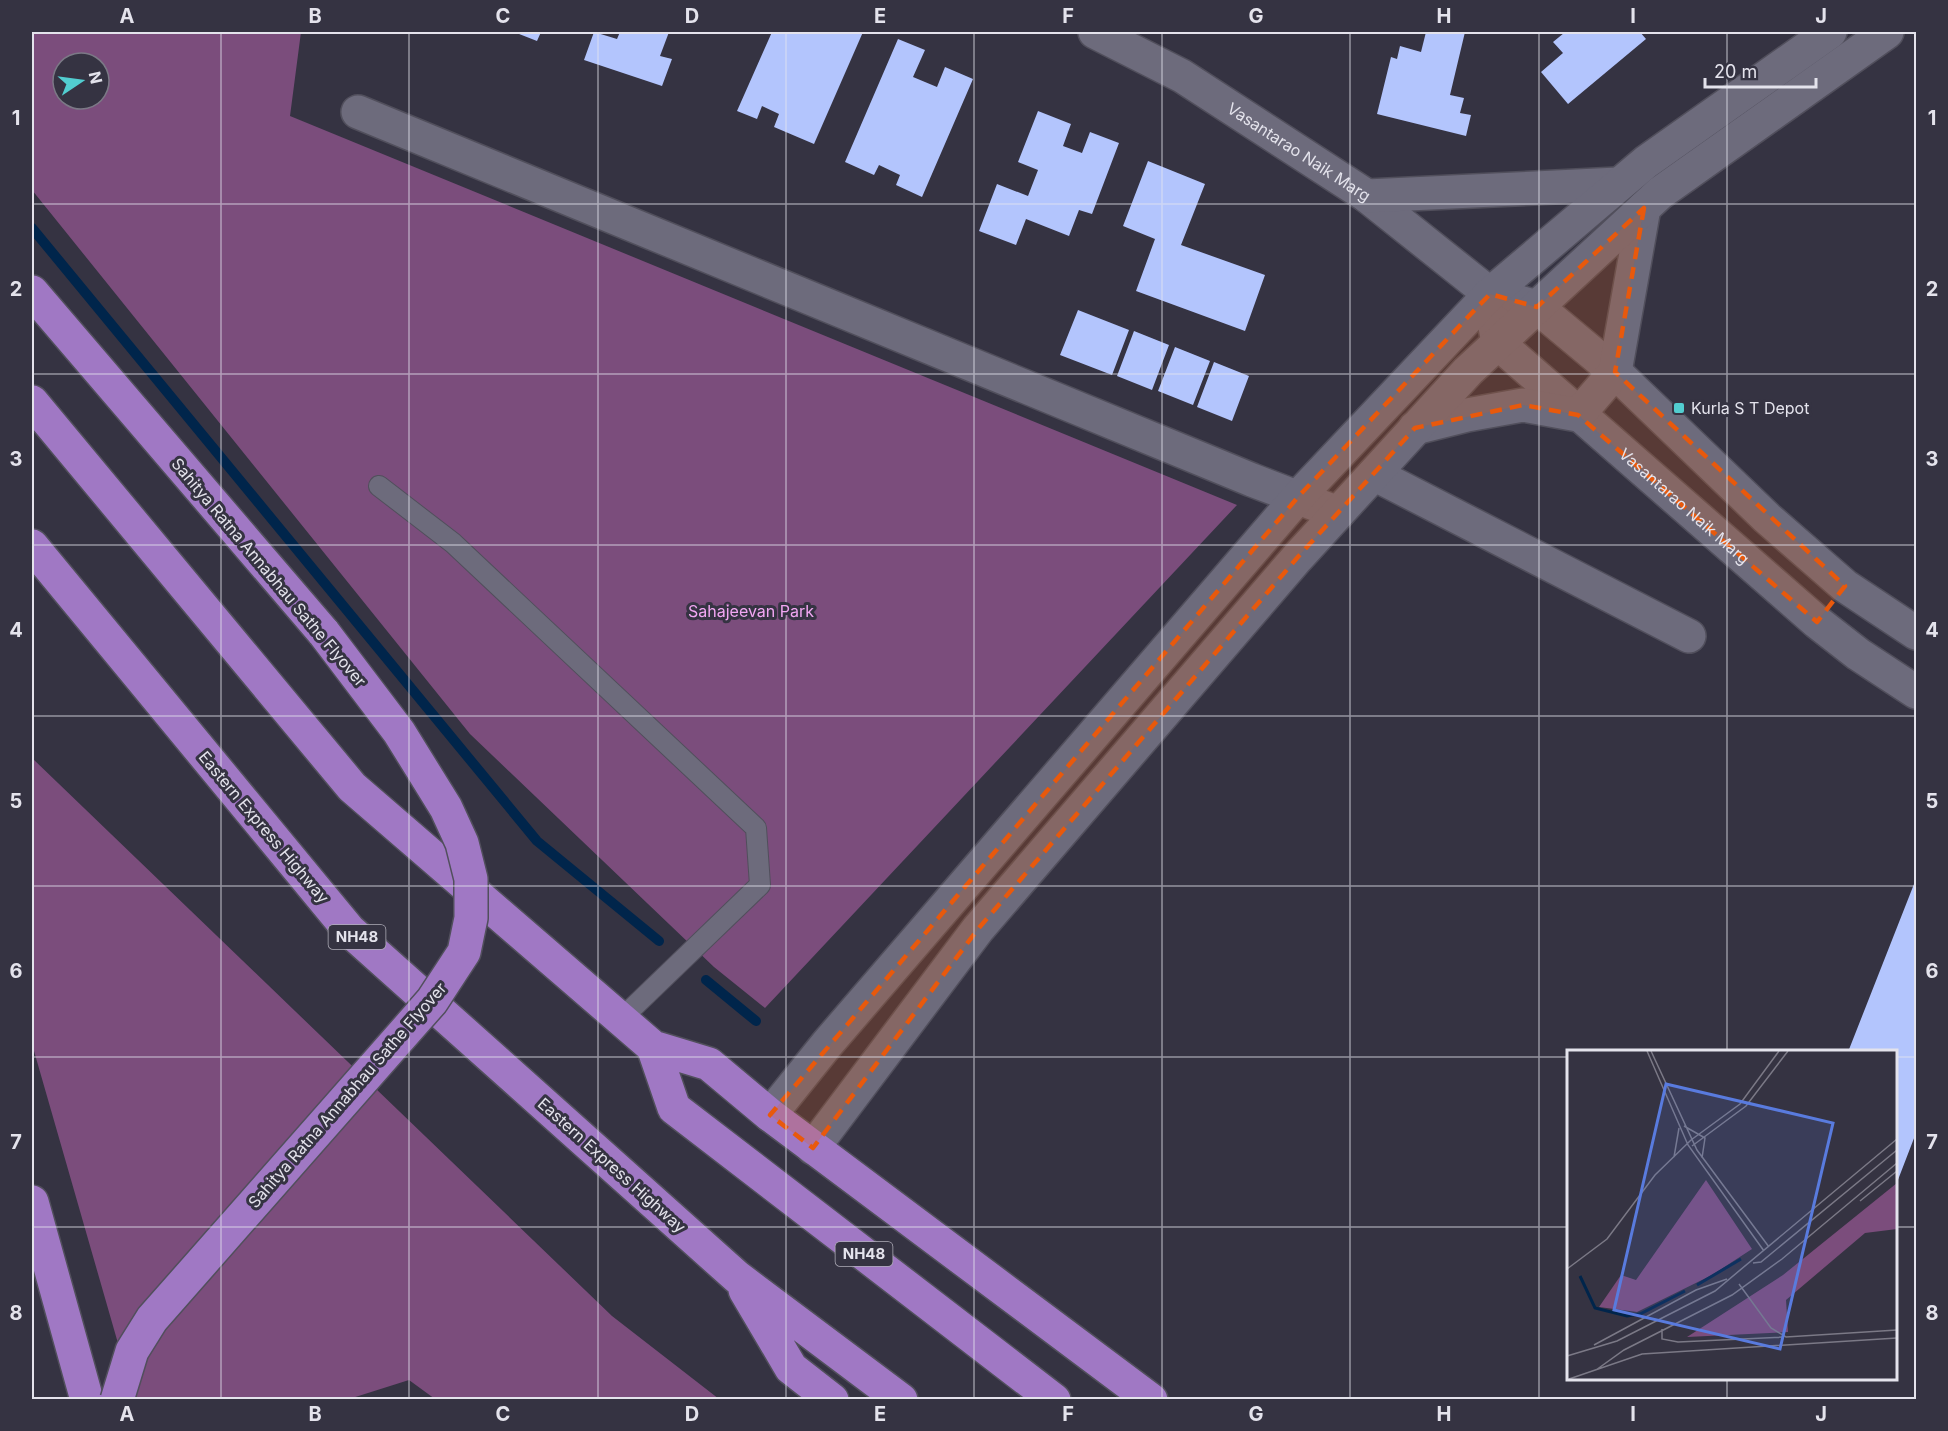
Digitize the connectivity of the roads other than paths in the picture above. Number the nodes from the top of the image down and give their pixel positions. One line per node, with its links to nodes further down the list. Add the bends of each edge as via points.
1 (1095, 32): 6 (street, Vasantarao Naik Marg, via 1182,76)
2 (1830, 32): 5 (street)
3 (1887, 32): 7 (street)
4 (358, 112): 18 (street)
5 (1618, 184): 6 (street); 9 (street)
6 (1367, 196): 9 (street, Vasantarao Naik Marg)
7 (1644, 208): 10 (street); 12 (street)
8 (32, 292): 33 (highway, Sahitya Ratna Annabhau Sathe Flyover, bridge, via 324,633 399,732 446,808 462,843 471,879 471,918 464,952 449,977 152,1319 132,1352)
9 (1490, 294): 10 (street, Vasantarao Naik Marg); 11 (street); 18 (street)
10 (1538, 307): 11 (street); 12 (street, Vasantarao Naik Marg)
11 (1498, 343): 14 (street, Vasantarao Naik Marg); 15 (street)
12 (1615, 372): 14 (street); 21 (street, Vasantarao Naik Marg, via 1767,518)
13 (32, 402): 26 (highway, NH48, via 352,787)
14 (1578, 415): 15 (street, via 1523,405); 22 (street, Vasantarao Naik Marg)
15 (1415, 428): 16 (street)
16 (1374, 474): 19 (street); 24 (street)
17 (379, 486): 26 (lane, via 453,543 756,828 759,885)
18 (1298, 497): 19 (street); 28 (street)
19 (1338, 513): 29 (street, via 978,929)
20 (32, 546): 31 (highway, Eastern Express Highway / NH48, via 349,930)
21 (1845, 586): 22 (street); 23 (street, Vasantarao Naik Marg)
22 (1817, 622): 25 (street, Vasantarao Naik Marg)
23 (1917, 633)
24 (1689, 636)
25 (1917, 692)
26 (621, 1019): 27 (highway, NH48)
27 (653, 1047): 28 (highway, via 709,1064); 36 (highway, NH48, via 674,1108)
28 (770, 1115): 29 (highway)
29 (813, 1148): 37 (highway)
30 (32, 1203): 32 (highway)
31 (737, 1277): 34 (highway, via 791,1368); 35 (highway, NH48)
32 (87, 1400)
33 (117, 1400)
34 (832, 1400)
35 (901, 1400)
36 (1054, 1400)
37 (1150, 1400)

